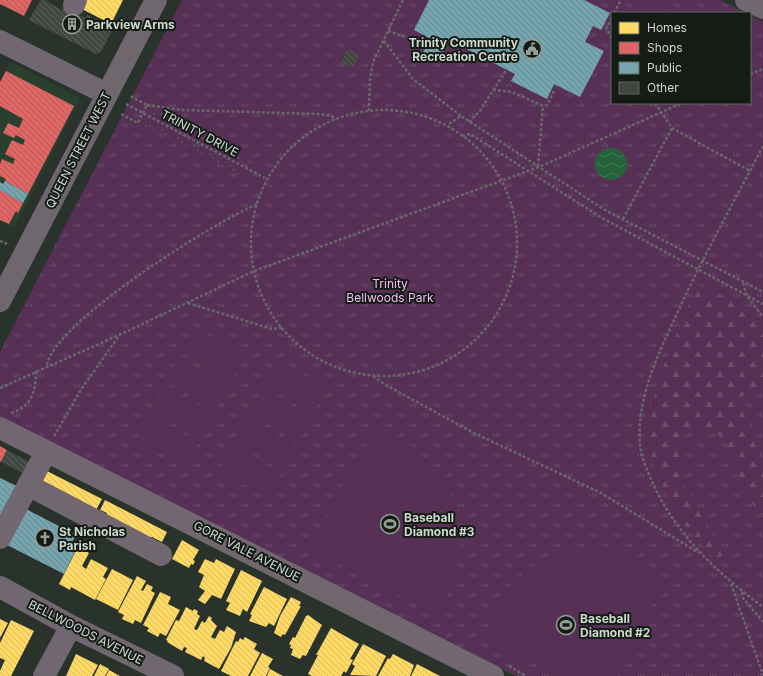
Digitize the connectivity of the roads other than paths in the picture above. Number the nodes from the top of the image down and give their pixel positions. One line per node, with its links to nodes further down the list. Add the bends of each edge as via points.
1 (156, 0): 5 (main road, QUEEN STREET WEST)
2 (746, 0): 3 (street)
3 (763, 8)
4 (0, 40): 5 (street)
5 (107, 94): 6 (main road, QUEEN STREET WEST)
6 (0, 301)
7 (4, 421): 8 (street, GORE VALE AVENUE)
8 (46, 452): 9 (street); 16 (street, GORE VALE AVENUE)
9 (28, 485): 10 (street); 11 (street)
10 (0, 538)
11 (161, 555)
12 (0, 587): 13 (street, BELLWOODS AVENUE)
13 (71, 626): 14 (street); 15 (street, BELLWOODS AVENUE)
14 (44, 676)
15 (173, 676)
16 (493, 676)

